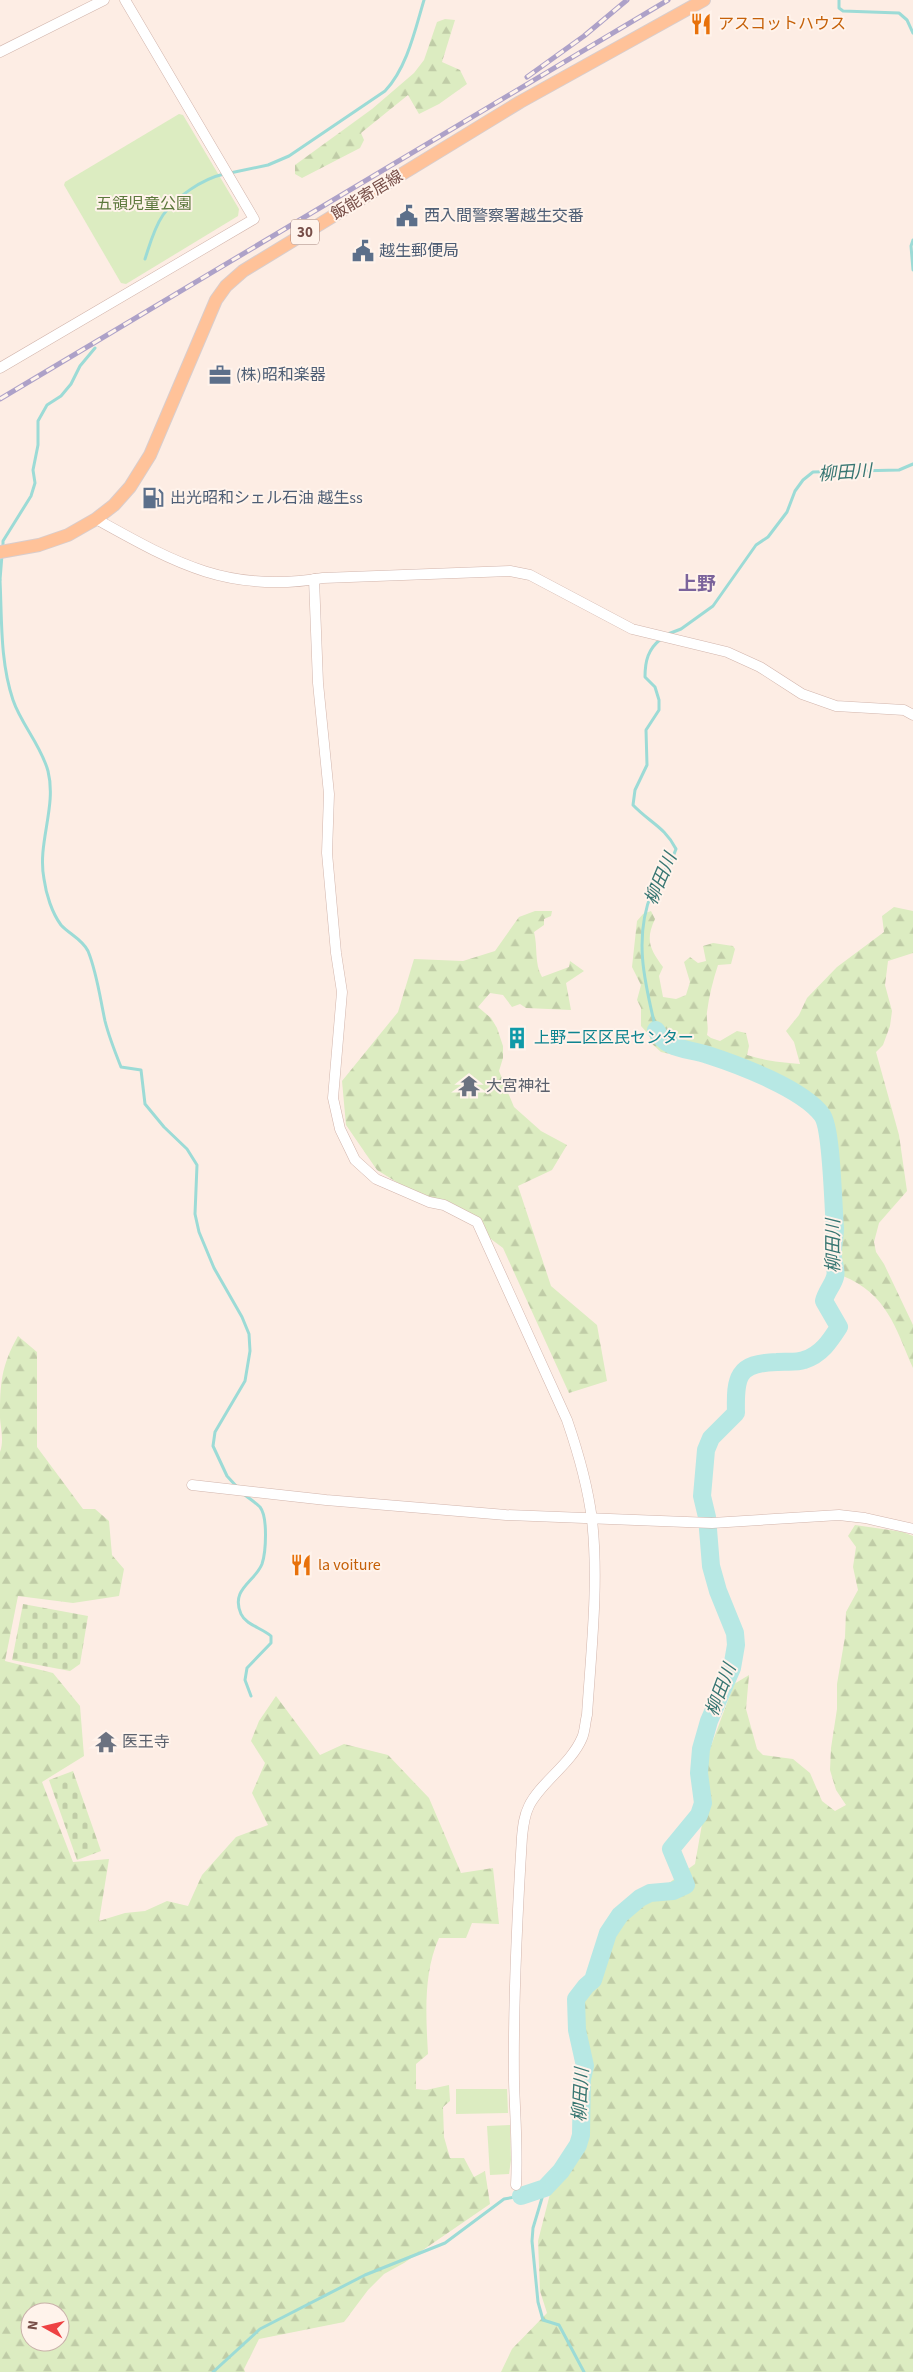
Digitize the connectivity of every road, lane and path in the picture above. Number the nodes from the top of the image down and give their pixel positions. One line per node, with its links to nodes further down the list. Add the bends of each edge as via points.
1 (104, 0): 4 (street)
2 (125, 0): 5 (street, via 254,219)
3 (704, 0): 6 (main road, 飯能寄居線 / 30, via 520,102 243,272 226,286 212,308 141,472 114,505)
4 (0, 52)
5 (0, 368)
6 (96, 519): 7 (main road, 飯能寄居線 / 30, via 39,545); 8 (street, via 162,556 193,568 259,582)
7 (3, 552)
8 (314, 579): 9 (street, via 510,571 530,575 632,629 726,652 760,666 802,694 836,706 904,710); 11 (street, via 318,683 329,794 327,853 342,992 334,1098 340,1129 355,1160 376,1179 429,1202 444,1205 477,1222 567,1420)
9 (913, 715)
10 (192, 1485): 11 (street, via 419,1508)
11 (592, 1519): 12 (street, via 712,1523 839,1515); 13 (street, via 594,1565 590,1666 582,1738 558,1773 536,1795 524,1818 515,2010)
12 (913, 1529)
13 (516, 2185)

